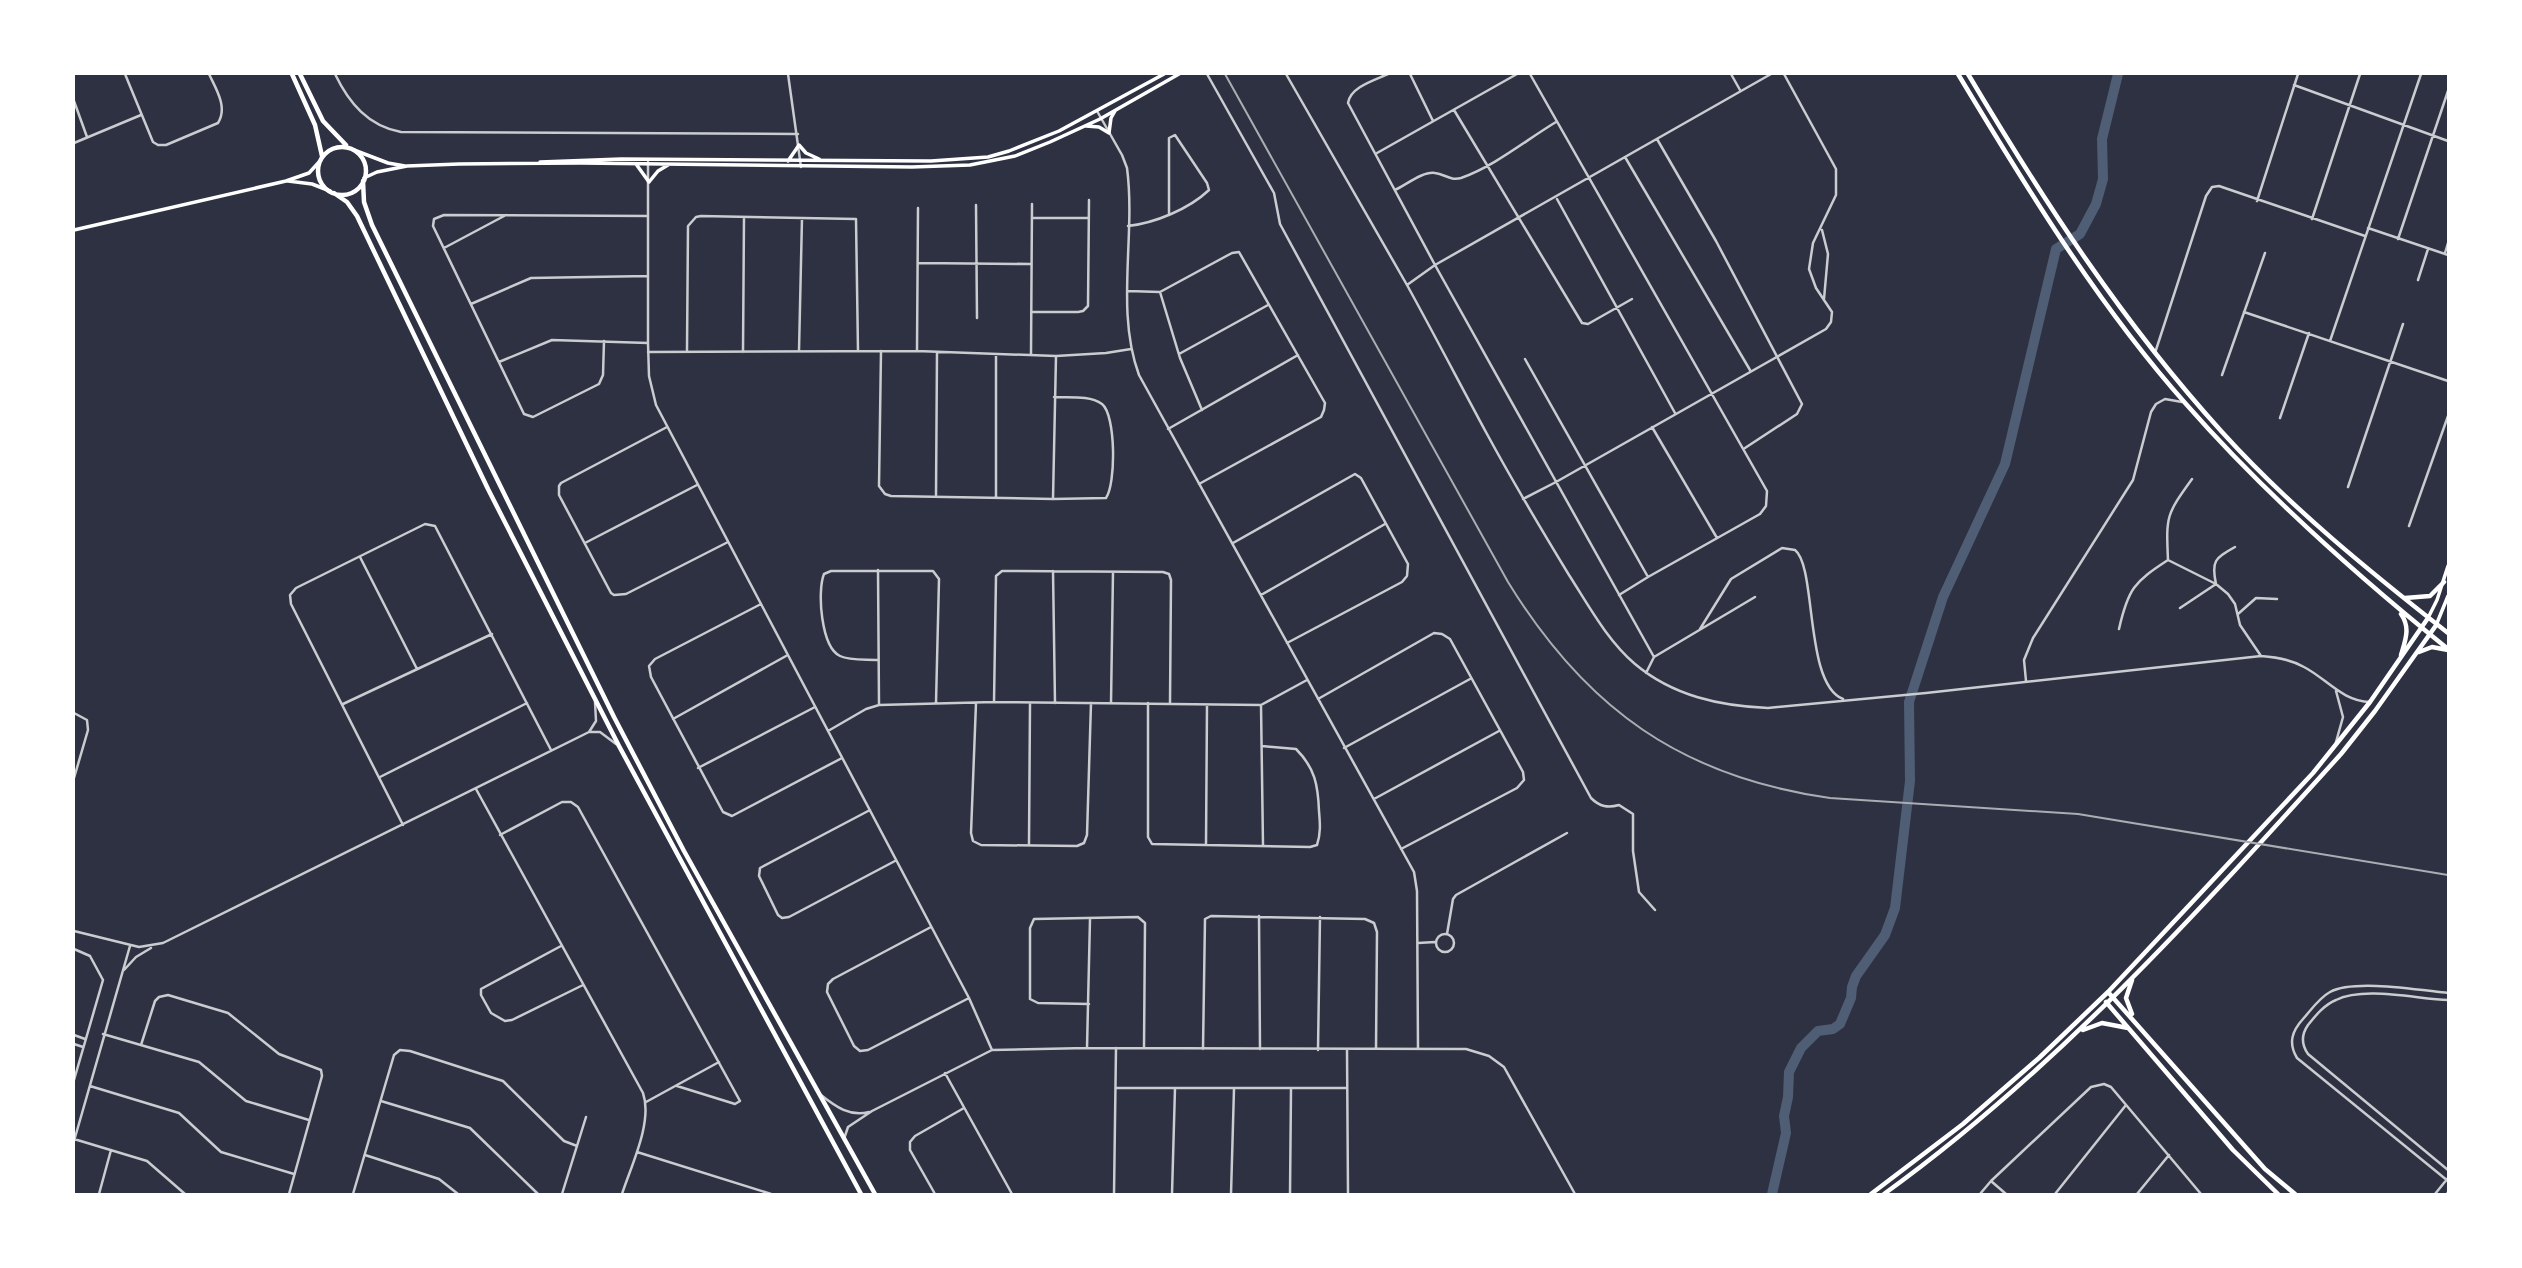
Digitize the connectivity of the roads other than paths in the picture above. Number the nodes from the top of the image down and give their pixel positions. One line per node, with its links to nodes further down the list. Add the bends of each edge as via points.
1 (125, 74): 31 (street)
2 (209, 74): 31 (street, via 223,107 218,122 158,145)
3 (292, 74): 48 (main road, via 315,125)
4 (300, 74): 45 (main road, via 323,121)
5 (335, 74): 37 (street, via 354,107 383,127 401,132)
6 (788, 74): 37 (street)
7 (1164, 74): 30 (main road)
8 (1179, 74): 28 (main road)
9 (1207, 74): 250 (street, via 1274,193 1280,224 1591,798 1633,814 1639,892)
10 (1286, 74): 98 (street)
11 (1388, 74): 46 (street, via 1348,98)
12 (1410, 74): 33 (street)
13 (1517, 74): 29 (street)
14 (1530, 74): 34 (street)
15 (1731, 74): 24 (street)
16 (1771, 74): 24 (street)
17 (1784, 74): 82 (street, via 1836,169 1836,195)
18 (1958, 74): 138 (main road, via 2065,246)
19 (1968, 74): 123 (main road, via 2073,244)
20 (2298, 74): 23 (street)
21 (2360, 74): 27 (street)
22 (2421, 74): 36 (street)
23 (2294, 85): 27 (street); 68 (street)
24 (1740, 90): 41 (street)
25 (2448, 91): 39 (street)
26 (74, 102): 40 (street)
27 (2349, 103): 36 (street); 80 (street)
28 (1116, 110): 32 (main road); 38 (main road)
29 (1454, 110): 33 (street); 56 (street)
30 (1097, 111): 32 (street); 52 (main road, via 1034,142 988,157)
31 (141, 115): 40 (street)
32 (1100, 119): 35 (main road); 38 (street)
33 (1433, 121): 46 (street)
34 (1557, 121): 56 (street); 60 (street)
35 (1084, 126): 38 (main road, via 1099,127); 59 (main road, via 1032,150 980,164)
36 (2403, 126): 39 (street); 83 (street)
37 (798, 134): 44 (street)
38 (1109, 134): 81 (street, via 1127,168)
39 (2433, 136): 42 (street); 86 (street)
40 (87, 138): 43 (street)
41 (1657, 139): 47 (street); 129 (street)
42 (2448, 141)
43 (74, 143)
44 (799, 145): 50 (main road); 51 (street); 52 (main road)
45 (351, 149): 48 (main road, via 334,148); 58 (main road); 61 (main road, via 365,165)
46 (1376, 153): 64 (street)
47 (1625, 158): 60 (street); 133 (street)
48 (321, 159): 62 (main road, via 309,173); 65 (main road, via 320,180)
49 (648, 159): 50 (main road); 53 (main road); 57 (street)
50 (787, 161): 51 (main road)
51 (801, 161): 52 (main road); 59 (street)
52 (825, 161)
53 (534, 163): 54 (main road); 58 (main road)
54 (636, 164): 57 (main road); 63 (main road)
55 (670, 164): 57 (main road); 59 (main road); 63 (main road)
56 (1488, 164): 64 (street, via 1461,178 1428,173); 77 (street)
57 (648, 165): 63 (street)
58 (407, 166): 61 (main road, via 377,172)
59 (801, 167)
60 (1588, 177): 66 (street); 136 (street)
61 (364, 180): 65 (main road, via 348,194); 303 (main road, via 364,202 372,225 614,717)
62 (286, 181): 65 (main road); 84 (main road)
63 (649, 182): 74 (street)
64 (1395, 190): 95 (street)
65 (332, 192): 206 (main road, via 353,209 365,231)
66 (1556, 198): 77 (street); 105 (street)
67 (1089, 200): 79 (street)
68 (2256, 201): 80 (street); 123 (street, via 2219,186 2209,189)
69 (1032, 204): 78 (street)
70 (976, 205): 93 (street)
71 (918, 208): 92 (street)
72 (507, 214): 74 (street); 88 (street); 88 (street, via 438,215 433,226)
73 (1169, 215): 73 (street, via 1209,190 1175,135 1169,138); 81 (street)
74 (648, 216): 96 (street)
75 (744, 217): 76 (street); 115 (street, via 701,216 688,226); 121 (street)
76 (802, 217): 116 (street); 117 (street, via 854,218 858,222)
77 (1520, 217): 95 (street); 105 (street, via 1582,323)
78 (1032, 218): 79 (street); 94 (street)
79 (1088, 218): 106 (street, via 1087,309 1078,313)
80 (2312, 219): 85 (street)
81 (1128, 226): 99 (street)
82 (1821, 228): 102 (street, via 1828,254); 102 (street, via 1809,269)
83 (2368, 228): 85 (street); 86 (street)
84 (74, 230)
85 (2365, 236): 112 (street)
86 (2398, 239): 89 (street)
87 (2448, 243): 91 (street)
88 (444, 248): 103 (street)
89 (2428, 249): 91 (street); 97 (street)
90 (2265, 253): 107 (street)
91 (2447, 255)
92 (918, 263): 93 (street); 119 (street)
93 (977, 264): 94 (street); 108 (street)
94 (1031, 264): 106 (street)
95 (1435, 265): 98 (street); 149 (street)
96 (648, 276): 103 (street, via 531,278); 113 (street)
97 (2418, 280)
98 (1407, 285): 156 (street)
99 (1128, 291): 100 (street); 114 (street)
100 (1160, 292): 104 (street, via 1236,252); 125 (street)
101 (1632, 299): 105 (street)
102 (1824, 299): 129 (street, via 1833,317 1826,329)
103 (471, 304): 132 (street)
104 (1268, 305): 125 (street); 127 (street)
105 (1616, 308): 140 (street)
106 (1032, 312): 126 (street)
107 (2244, 312): 110 (street); 134 (street)
108 (977, 318)
109 (2403, 324): 131 (street)
110 (2309, 333): 112 (street); 142 (street)
111 (604, 341): 113 (street); 132 (street, via 547,341); 132 (street, via 599,384 533,416 522,412)
112 (2330, 341): 131 (street)
113 (648, 343): 120 (street)
114 (1131, 349): 128 (street); 145 (street, via 1139,375)
115 (687, 350): 120 (street); 121 (street)
116 (799, 351): 117 (street); 121 (street)
117 (858, 351): 118 (street)
118 (881, 351): 119 (street); 153 (street, via 879,486 891,496)
119 (917, 351): 122 (street)
120 (648, 352): 143 (street, via 651,388)
121 (743, 352)
122 (937, 352): 124 (street); 153 (street)
123 (2155, 353): 177 (main road, via 2264,475)
124 (996, 354): 126 (street); 154 (street)
125 (1179, 354): 139 (street)
126 (1031, 355): 128 (street)
127 (1298, 355): 139 (street); 151 (street, via 1325,403 1321,417)
128 (1056, 356): 137 (street)
129 (1775, 356): 133 (street); 146 (street, via 1802,404 1797,414)
130 (1525, 359): 147 (street)
131 (2390, 361): 135 (street); 152 (street)
132 (499, 362)
133 (1750, 370): 136 (street)
134 (2222, 375)
135 (2448, 380)
136 (1711, 392): 140 (street); 146 (street)
137 (1054, 397): 155 (street); 155 (street, via 1092,398 1107,408 1112,424 1112,486 1106,498)
138 (2185, 403): 181 (main road, via 2309,531); 203 (street, via 2165,399 2151,411 2133,480 2033,638 2024,660)
139 (1202, 410): 145 (street)
140 (1675, 413): 144 (street)
141 (2448, 415): 158 (street)
142 (2280, 418)
143 (667, 427): 150 (street); 161 (street, via 559,486 559,495)
144 (1652, 427): 147 (street); 159 (street)
145 (1168, 429): 151 (street)
146 (1745, 448): 159 (street, via 1767,491 1766,506)
147 (1584, 467): 149 (street); 170 (street)
148 (2192, 479): 165 (street, via 2168,515)
149 (1556, 482): 156 (street); 174 (street)
150 (698, 484): 160 (street); 161 (street)
151 (1199, 484): 162 (street)
152 (2348, 487)
153 (936, 495): 154 (street)
154 (996, 498): 155 (street)
155 (1053, 499)
156 (1522, 499): 200 (street, via 1615,645)
157 (1385, 524): 162 (street, via 1355,474); 173 (street); 191 (street, via 1408,564 1407,576)
158 (2409, 526)
159 (1717, 538): 170 (street)
160 (728, 541): 161 (street, via 619,596 611,593); 179 (street)
161 (585, 543)
162 (1232, 544): 173 (street)
163 (2235, 547): 172 (street, via 2214,563)
164 (360, 557): 189 (street, via 425,524 435,526); 199 (street); 220 (street, via 290,595)
165 (2168, 560): 172 (street); 186 (street, via 2133,587)
166 (2448, 566): 171 (main road)
167 (878, 570): 196 (street); 196 (street, via 831,571 824,574 822,582 823,628 832,650 845,658); 211 (street, via 929,569 938,576)
168 (1053, 571): 169 (street); 208 (street, via 1002,571 996,576); 214 (street)
169 (1113, 572): 216 (street, via 1163,572 1170,577); 217 (street)
170 (1648, 577): 174 (street)
171 (2444, 582): 177 (main road, via 2430,596); 183 (main road)
172 (2216, 584): 180 (street); 182 (street, via 2232,598)
173 (1260, 595): 191 (street)
174 (1619, 596): 195 (street)
175 (2448, 596): 184 (main road)
176 (1755, 597): 185 (street)
177 (2404, 598): 183 (main road)
178 (2277, 599): 182 (street, via 2256,598)
179 (761, 604): 193 (street); 225 (street, via 651,662 649,671)
180 (2180, 608)
181 (2398, 609): 187 (main road); 197 (main road, via 2407,623)
182 (2238, 614): 194 (street, via 2240,625)
183 (2428, 618): 184 (main road); 187 (main road)
184 (2437, 624): 188 (main road); 190 (main road)
185 (1700, 629): 195 (street); 207 (street, via 1731,579 1782,548 1795,550 1802,559 1823,674 1837,697)
186 (2119, 629)
187 (2423, 629): 190 (main road); 197 (main road)
188 (2448, 633)
189 (492, 634): 199 (street); 210 (street)
190 (2430, 635): 192 (main road); 198 (main road)
191 (1287, 643): 202 (street)
192 (2448, 650): 198 (main road, via 2425,648)
193 (788, 655): 223 (street); 225 (street)
194 (2261, 656): 203 (street); 204 (street, via 2290,660)
195 (1654, 657): 200 (street)
196 (878, 660): 221 (street)
197 (2400, 660): 209 (main road)
198 (2408, 664): 264 (main road, via 2341,754)
199 (417, 669): 220 (street)
200 (1646, 673): 207 (street, via 1680,692 1743,707)
201 (1470, 679): 205 (street, via 1450,639 1434,633); 226 (street); 231 (street)
202 (1307, 680): 205 (street); 222 (street)
203 (2026, 681): 207 (street)
204 (2336, 690): 209 (street, via 2353,700); 232 (street, via 2343,717)
205 (1318, 699): 231 (street)
206 (595, 700): 227 (street, via 596,721); 230 (main road)
207 (1846, 700)
208 (994, 702): 212 (street); 213 (street)
209 (2370, 702): 232 (main road)
210 (527, 703): 233 (street); 238 (street)
211 (936, 703): 212 (street); 221 (street)
212 (976, 703): 245 (street, via 971,838 981,845)
213 (1030, 703): 214 (street); 245 (street)
214 (1055, 703): 215 (street)
215 (1091, 703): 217 (street); 245 (street, via 1086,840 1077,846)
216 (1170, 703): 218 (street); 219 (street)
217 (1111, 704): 218 (street)
218 (1148, 704): 246 (street, via 1149,841)
219 (1207, 704): 222 (street); 246 (street)
220 (342, 705): 238 (street)
221 (879, 705): 228 (street)
222 (1261, 705): 229 (street)
223 (815, 707): 228 (street); 235 (street)
224 (74, 713): 236 (street, via 88,723)
225 (673, 719): 235 (street)
226 (1499, 731): 240 (street); 248 (street, via 1524,780 1517,788)
227 (589, 732): 230 (street, via 600,732); 233 (street)
228 (828, 732): 234 (street)
229 (1262, 746): 247 (street); 247 (street, via 1296,749 1304,757 1318,785 1320,830 1317,845 1310,848)
230 (619, 747): 331 (main road)
231 (1344, 748): 240 (street)
232 (2334, 748): 266 (main road)
233 (551, 750): 239 (street)
234 (842, 757): 235 (street, via 732,816 723,812); 241 (street)
235 (698, 768)
236 (74, 772): 237 (street)
237 (74, 778)
238 (379, 778): 242 (street)
239 (476, 789): 242 (street); 244 (street)
240 (1374, 799): 248 (street)
241 (870, 810): 249 (street); 249 (street, via 760,868 759,876 778,915 789,917)
242 (403, 825): 261 (street)
243 (1567, 834): 256 (street, via 1456,895)
244 (500, 835): 260 (street); 293 (street, via 562,802 575,803)
245 (1029, 844)
246 (1206, 845): 247 (street)
247 (1263, 845)
248 (1401, 849): 258 (street, via 1417,880)
249 (896, 860): 254 (street)
250 (1655, 910)
251 (1259, 916): 252 (street); 286 (street, via 1205,919); 287 (street)
252 (1320, 917): 288 (street, via 1374,923); 291 (street)
253 (1090, 919): 273 (street); 273 (street, via 1032,921 1028,996 1034,1003); 285 (street, via 1138,917 1145,923)
254 (931, 927): 270 (street); 270 (street, via 828,984 827,992 853,1046 867,1050)
255 (74, 931): 259 (street)
256 (1447, 934): 257 (street); 257 (street, via 1454,942 1451,949 1443,951)
257 (1437, 942): 258 (street)
258 (1418, 943): 289 (street)
259 (130, 945): 261 (street); 263 (street)
260 (561, 946): 265 (street); 265 (street, via 481,989 491,1013 512,1020)
261 (154, 947): 263 (street)
262 (74, 949): 279 (street, via 90,956 102,977)
263 (122, 972): 276 (street)
264 (2134, 976): 269 (main road); 274 (main road, via 2126,998)
265 (583, 985): 305 (street)
266 (2108, 992): 268 (main road); 269 (main road)
267 (2448, 993): 320 (street, via 2342,987 2328,993 2296,1027 2292,1050)
268 (2103, 997): 272 (main road); 341 (main road, via 2039,1058)
269 (2114, 997): 272 (main road); 274 (main road)
270 (970, 998): 290 (street)
271 (2448, 1000): 318 (street, via 2350,995 2324,1007 2302,1038 2308,1054)
272 (2108, 1003): 275 (main road); 277 (main road)
273 (1089, 1004): 283 (street)
274 (2134, 1019): 349 (main road, via 2265,1169)
275 (2129, 1028): 277 (main road, via 2102,1023); 348 (main road)
276 (103, 1034): 281 (street); 296 (street)
277 (2076, 1034): 342 (main road, via 1969,1130)
278 (74, 1035): 279 (street)
279 (85, 1039): 282 (street)
280 (74, 1044): 282 (street)
281 (141, 1045): 310 (street, via 199,1062 250,1103); 310 (street, via 152,1006 163,995 228,1013 279,1054 321,1070)
282 (83, 1047): 295 (street)
283 (1087, 1048): 284 (street); 290 (street)
284 (1116, 1048): 285 (street); 298 (street)
285 (1144, 1048): 286 (street)
286 (1203, 1049): 287 (street)
287 (1260, 1049): 291 (street)
288 (1376, 1049): 289 (street); 292 (street)
289 (1418, 1049): 340 (street, via 1466,1049 1498,1061)
290 (992, 1050): 294 (street)
291 (1318, 1050): 292 (street)
292 (1347, 1050): 302 (street)
293 (719, 1062): 297 (street); 297 (street, via 740,1098 738,1103)
294 (945, 1073): 307 (street); 308 (street)
295 (74, 1080)
296 (90, 1086): 311 (street); 319 (street, via 179,1113 221,1152)
297 (677, 1086): 305 (street)
298 (1116, 1088): 299 (street); 335 (street)
299 (1175, 1088): 300 (street); 336 (street)
300 (1234, 1088): 301 (street); 337 (street)
301 (1291, 1088): 302 (street); 338 (street)
302 (1347, 1088): 339 (street)
303 (820, 1094): 308 (street, via 846,1111); 312 (main road)
304 (381, 1101): 313 (street, via 394,1055 410,1051 503,1081 564,1141); 316 (street); 327 (street, via 470,1128)
305 (646, 1102): 315 (street)
306 (2126, 1105): 317 (street); 321 (street, via 2110,1087 2091,1087); 345 (street)
307 (964, 1108): 333 (street, via 910,1142); 334 (street)
308 (872, 1111): 312 (street, via 848,1127)
309 (586, 1117): 313 (street)
310 (309, 1120): 319 (street)
311 (74, 1140): 314 (street)
312 (845, 1141): 332 (main road)
313 (577, 1146): 328 (street)
314 (111, 1150): 322 (street); 323 (street, via 151,1163)
315 (636, 1152): 329 (street); 330 (street)
316 (365, 1155): 325 (street); 326 (street, via 442,1180)
317 (2169, 1155): 346 (street); 347 (street)
318 (2448, 1170)
319 (295, 1174): 324 (street)
320 (2448, 1180): 350 (street)
321 (1991, 1181): 343 (street); 344 (street)
322 (99, 1195)
323 (185, 1195)
324 (289, 1195)
325 (353, 1195)
326 (458, 1195)
327 (538, 1195)
328 (562, 1195)
329 (622, 1195)
330 (771, 1195)
331 (861, 1195)
332 (874, 1195)
333 (935, 1195)
334 (1012, 1195)
335 (1114, 1195)
336 (1172, 1195)
337 (1231, 1195)
338 (1290, 1195)
339 (1348, 1195)
340 (1575, 1195)
341 (1871, 1195)
342 (1884, 1195)
343 (1980, 1195)
344 (2006, 1195)
345 (2056, 1195)
346 (2137, 1195)
347 (2201, 1195)
348 (2277, 1195)
349 (2295, 1195)
350 (2435, 1195)

